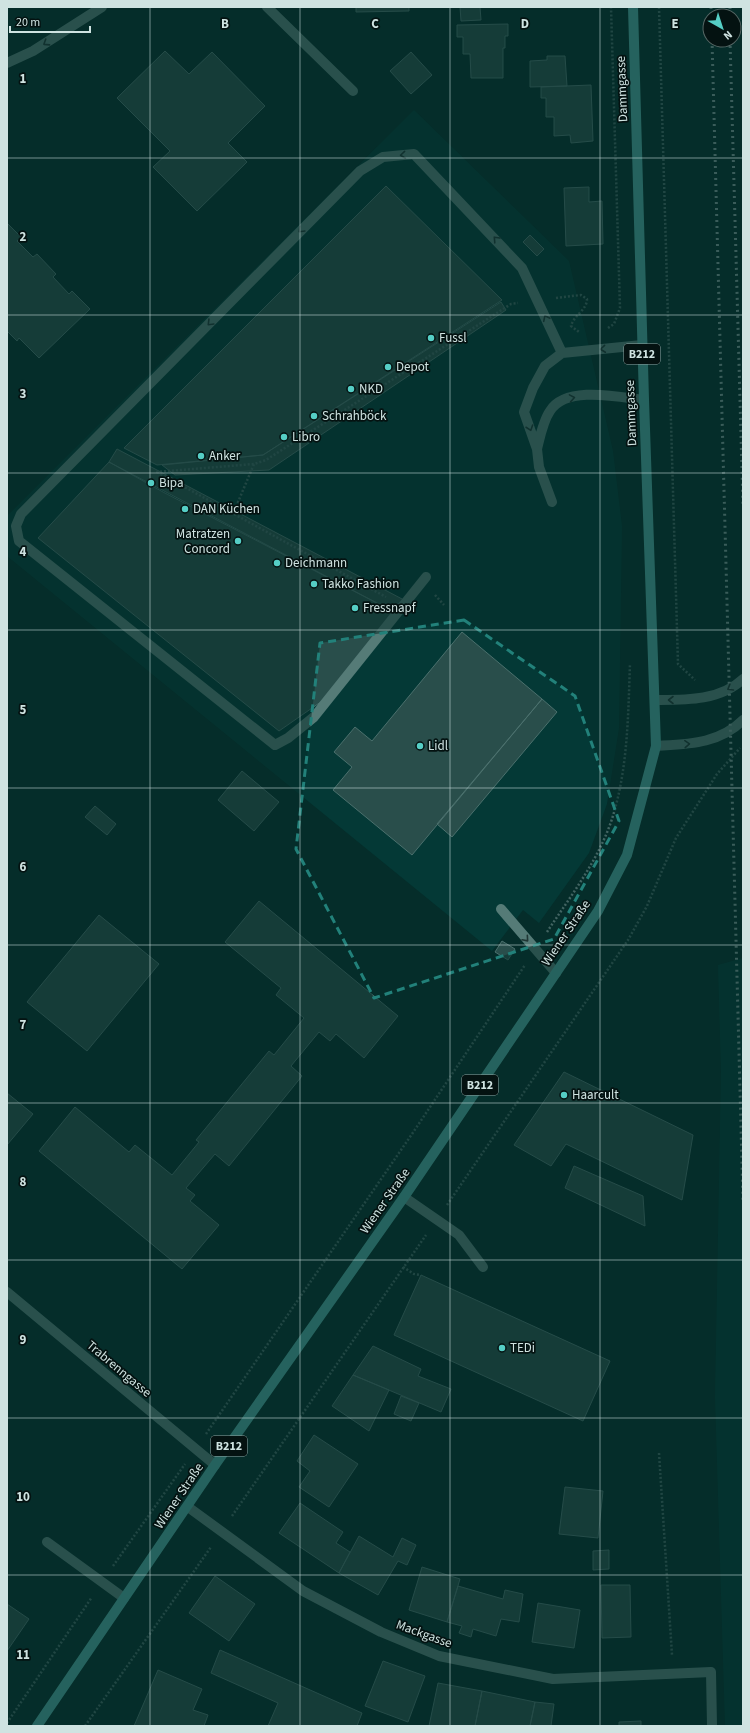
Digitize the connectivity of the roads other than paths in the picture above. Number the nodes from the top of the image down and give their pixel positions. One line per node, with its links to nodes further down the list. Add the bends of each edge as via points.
1 (102, 7): 4 (street, one-way to 4, via 33,51)
2 (267, 7): 5 (street)
3 (633, 7): 6 (main road, Dammgasse / B212)
4 (7, 63)
5 (353, 91)
6 (642, 344): 7 (street, one-way to 7); 8 (main road, Dammgasse / B212)
7 (562, 353): 9 (street, one-way to 9, via 545,366 524,412); 11 (street, one-way to 11, via 522,268 414,154 383,157 355,176 20,514 16,526 19,541 275,745 314,718)
8 (644, 400): 9 (street, one-way to 8, via 550,410 562,399 594,394); 13 (main road, Dammgasse / B212)
9 (537, 449): 10 (street, via 539,468)
10 (552, 502)
11 (426, 577)
12 (743, 679): 13 (street, one-way to 13, via 716,696)
13 (655, 700): 15 (main road, Dammgasse / B212)
14 (743, 720): 15 (street, one-way to 14, via 697,744 717,738)
15 (656, 746): 17 (main road, Wiener Straße / B212, via 627,855 598,911)
16 (500, 909): 17 (street, one-way to 17)
17 (556, 973): 18 (main road, Wiener Straße / B212)
18 (404, 1197): 19 (street, via 459,1235); 21 (main road, Wiener Straße / B212)
19 (483, 1267)
20 (7, 1292): 21 (street, Trabrenngasse)
21 (215, 1465): 22 (main road, Wiener Straße / B212)
22 (188, 1507): 24 (main road, Wiener Straße / B212); 26 (street, Mackgasse, via 303,1590 381,1632 439,1656 553,1680 711,1672)
23 (47, 1542): 24 (street)
24 (124, 1598): 25 (main road, Wiener Straße / B212)
25 (37, 1726)
26 (712, 1726)

